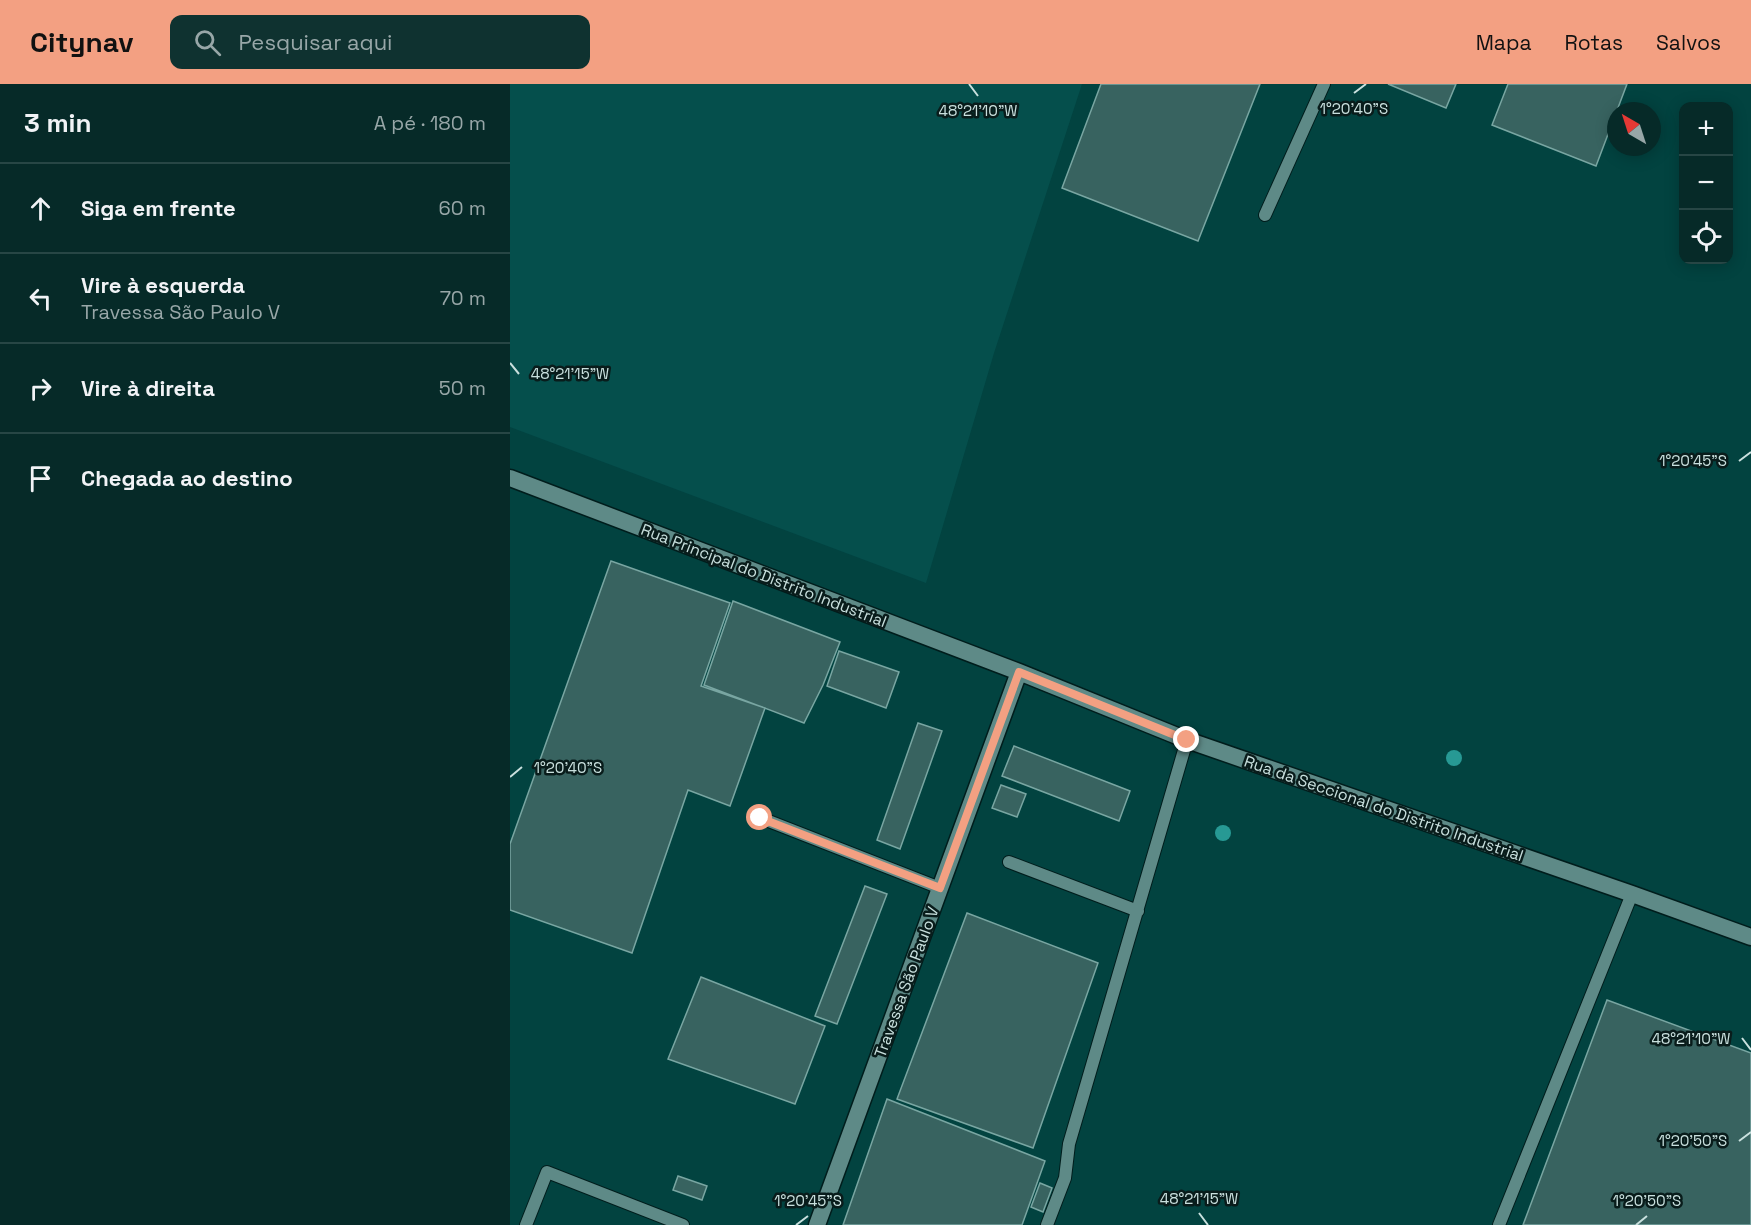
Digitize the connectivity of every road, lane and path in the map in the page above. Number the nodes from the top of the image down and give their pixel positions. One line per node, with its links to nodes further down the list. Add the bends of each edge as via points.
1 (1324, 84): 2 (lane)
2 (1265, 215)
3 (510, 478): 4 (street, Rua Principal do Distrito Industrial)
4 (1019, 672): 5 (street, Rua da Seccional do Distrito Industrial); 8 (street, Travessa São Paulo V)
5 (1187, 740): 9 (street, Rua da Seccional do Distrito Industrial); 10 (lane)
6 (760, 818): 8 (lane)
7 (1010, 862): 10 (lane)
8 (940, 888): 14 (street, Travessa São Paulo V)
9 (1632, 894): 11 (street, Rua da Seccional do Distrito Industrial); 16 (lane)
10 (1138, 911): 15 (lane, via 1069,1144 1065,1178)
11 (1751, 937)
12 (526, 1225): 13 (lane, via 547,1172)
13 (683, 1225)
14 (817, 1225)
15 (1047, 1225)
16 (1499, 1225)

